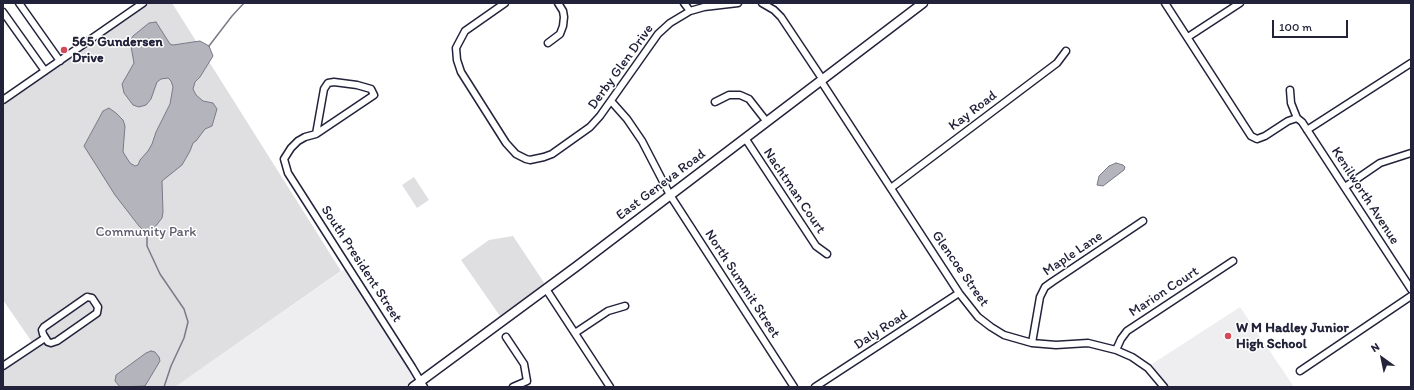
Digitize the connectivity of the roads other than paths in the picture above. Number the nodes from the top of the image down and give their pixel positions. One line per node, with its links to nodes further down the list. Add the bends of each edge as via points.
1 (19, 3): 18 (street)
2 (143, 3): 18 (street)
3 (492, 3): 12 (street)
4 (505, 3): 12 (street)
5 (558, 3): 16 (street, via 563,11 563,26 560,34)
6 (684, 3): 13 (street)
7 (738, 3): 13 (street, Derby Glen Drive)
8 (762, 3): 21 (street, Glencoe Street, via 781,17)
9 (1165, 3): 15 (street)
10 (1240, 3): 15 (street)
11 (919, 4): 21 (main road, East Geneva Road)
12 (496, 9): 24 (street, Derby Glen Drive, via 463,35 456,48 458,65 506,143 516,154 530,160 552,154 585,132 596,122)
13 (690, 11): 24 (street, Derby Glen Drive, via 658,34)
14 (3, 12): 20 (street)
15 (1188, 38): 26 (street, via 1252,136 1257,139 1265,136)
16 (548, 43)
17 (1066, 51): 33 (street, Kay Road, via 1057,63)
18 (60, 60): 20 (street)
19 (1411, 63): 28 (street)
20 (45, 71): 23 (street)
21 (822, 80): 27 (main road, East Geneva Road); 33 (street, Glencoe Street)
22 (1290, 90): 26 (street, Kenilworth Avenue, via 1290,103)
23 (3, 100)
24 (611, 101): 34 (street, North Summit Street, via 642,141)
25 (716, 102): 27 (street, via 729,95 740,95 749,99)
26 (1297, 118): 28 (street, Kenilworth Avenue)
27 (767, 122): 30 (main road, East Geneva Road)
28 (1307, 130): 32 (street, Kenilworth Avenue)
29 (316, 134): 29 (street, via 324,89 328,83 357,85 370,89 374,95); 50 (street, South President Street, via 298,141 291,148 284,159 288,173)
30 (744, 138): 34 (main road, East Geneva Road); 36 (street, Nachtman Court, via 816,246)
31 (1411, 153): 32 (street, via 1380,163)
32 (1344, 187): 39 (street, Kenilworth Avenue)
33 (891, 188): 40 (street, Glencoe Street)
34 (670, 195): 38 (main road, East Geneva Road); 55 (street, North Summit Street)
35 (1143, 221): 46 (street, Maple Lane, via 1045,287 1040,297)
36 (827, 254)
37 (1233, 261): 47 (street, Marion Court, via 1127,331)
38 (546, 289): 43 (street); 50 (main road, East Geneva Road)
39 (1411, 289)
40 (959, 293): 46 (street, Glencoe Street, via 972,310 991,327 1012,338); 56 (street, Daly Road)
41 (1411, 296): 49 (street)
42 (625, 306): 43 (street, via 608,311)
43 (575, 333): 54 (street)
44 (506, 337): 51 (street, via 524,364 527,382)
45 (45, 338): 45 (street, via 51,343 57,341 96,315 99,310 92,298 87,297 44,327 42,330); 48 (street)
46 (1032, 344): 47 (street, Glencoe Street, via 1088,343)
47 (1116, 350): 57 (street, Glencoe Street, via 1148,368)
48 (3, 366)
49 (1300, 371)
50 (422, 384): 52 (main road, East Geneva Road)
51 (522, 385): 53 (street)
52 (413, 387)
53 (513, 387)
54 (610, 387)
55 (794, 387)
56 (815, 387)
57 (1164, 387)

